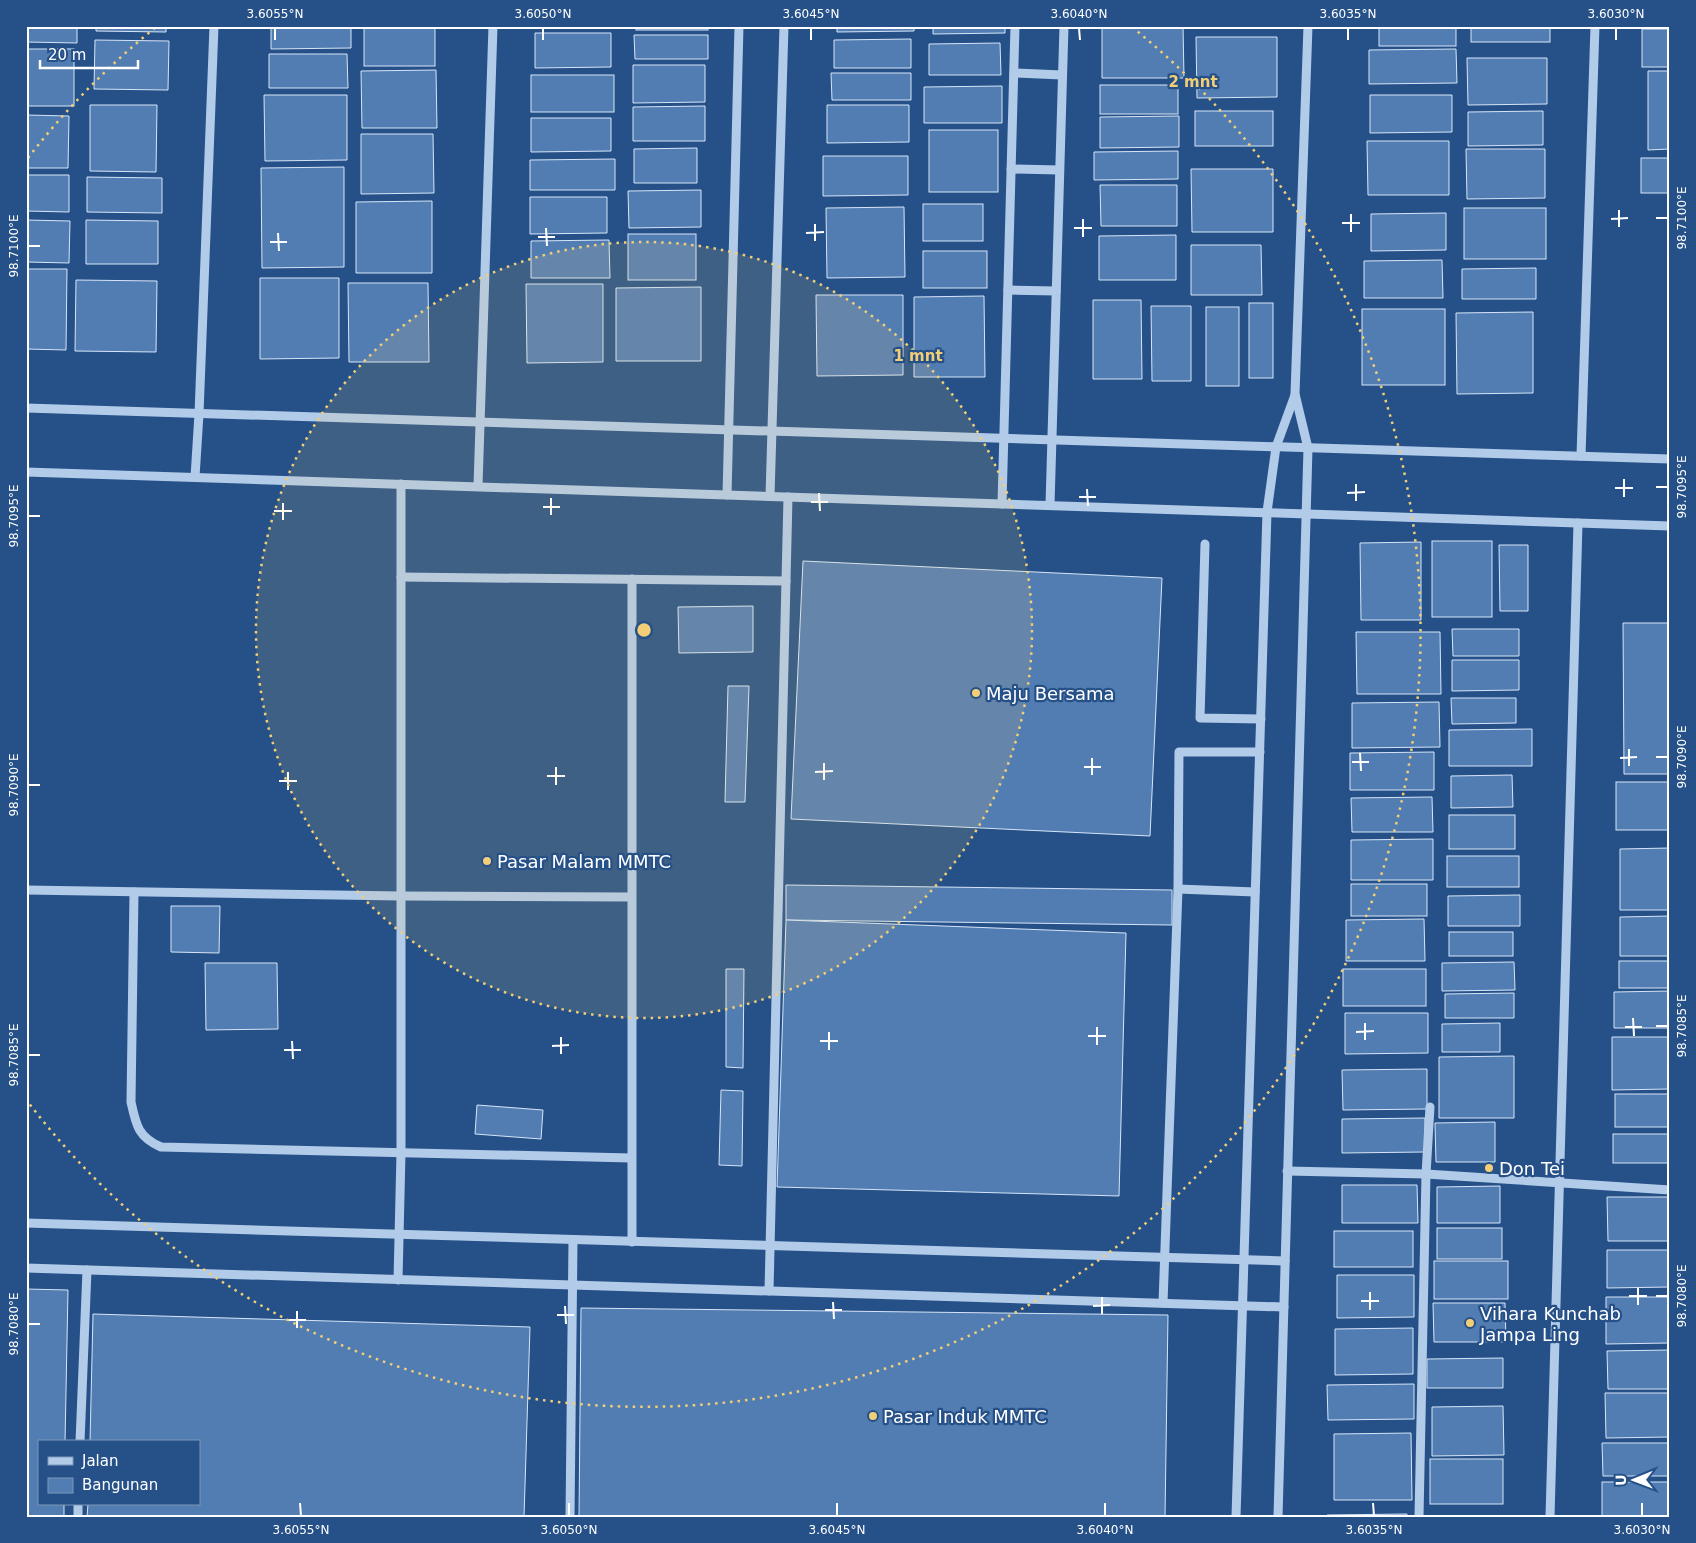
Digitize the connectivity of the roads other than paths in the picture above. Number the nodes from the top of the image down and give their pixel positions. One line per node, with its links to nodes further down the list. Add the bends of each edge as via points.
1 (214, 26): 17 (street)
2 (493, 26): 18 (street)
3 (739, 26): 19 (street)
4 (784, 26): 20 (street)
5 (1015, 26): 9 (street)
6 (1064, 26): 10 (street)
7 (1308, 26): 15 (street)
8 (1595, 26): 25 (street)
9 (1014, 73): 10 (street); 11 (street)
10 (1062, 75): 12 (street)
11 (1011, 169): 12 (street); 13 (street)
12 (1059, 170): 14 (street)
13 (1008, 290): 14 (street); 21 (street)
14 (1056, 291): 22 (street)
15 (1295, 394): 23 (street); 24 (street)
16 (26, 408): 17 (street)
17 (199, 414): 18 (street); 28 (street)
18 (481, 422): 19 (street); 30 (street)
19 (729, 430): 20 (street); 31 (street)
20 (772, 431): 21 (street); 32 (street)
21 (1004, 438): 22 (street); 34 (street)
22 (1052, 440): 23 (street); 35 (street)
23 (1276, 447): 24 (street); 36 (street)
24 (1308, 448): 25 (street); 37 (street)
25 (1580, 456): 26 (street)
26 (1670, 459)
27 (26, 472): 28 (street)
28 (194, 477): 29 (street)
29 (401, 484): 30 (street); 41 (street)
30 (478, 486): 31 (street)
31 (727, 495): 32 (street)
32 (770, 496): 33 (street)
33 (788, 497): 34 (street); 43 (street)
34 (1002, 504): 35 (street)
35 (1050, 506): 36 (street)
36 (1267, 512): 37 (street); 44 (street)
37 (1306, 514): 38 (street); 55 (street)
38 (1578, 523): 39 (street); 57 (street)
39 (1670, 526)
40 (1205, 544): 44 (street, via 1200,718)
41 (401, 577): 42 (street); 50 (street)
42 (632, 579): 43 (street); 51 (street)
43 (786, 581): 63 (street)
44 (1261, 719): 45 (street)
45 (1260, 752): 46 (street, via 1179,752); 49 (street)
46 (1178, 889): 49 (street); 64 (street)
47 (26, 890): 48 (street)
48 (134, 892): 50 (street); 53 (street, via 131,1102 137,1127 149,1142 161,1147)
49 (1256, 892): 65 (street)
50 (401, 896): 51 (street); 53 (street)
51 (631, 897): 54 (street)
52 (1430, 1108): 56 (street)
53 (401, 1153): 54 (street); 60 (street)
54 (631, 1158): 62 (street)
55 (1287, 1171): 56 (street); 66 (street)
56 (1426, 1174): 57 (street); 79 (street)
57 (1559, 1183): 58 (street); 80 (street)
58 (1670, 1190)
59 (26, 1223): 60 (street)
60 (400, 1235): 61 (street); 69 (street)
61 (573, 1240): 62 (street); 70 (street)
62 (632, 1242): 63 (street)
63 (771, 1246): 64 (street); 71 (street)
64 (1165, 1258): 65 (street); 72 (street)
65 (1244, 1260): 66 (street); 73 (street)
66 (1285, 1261): 74 (street)
67 (26, 1268): 68 (street)
68 (87, 1270): 69 (street); 75 (street)
69 (398, 1280): 70 (street)
70 (572, 1285): 71 (street); 76 (street)
71 (769, 1291): 72 (street)
72 (1163, 1304): 73 (street)
73 (1243, 1306): 74 (street); 77 (street)
74 (1284, 1307): 78 (street)
75 (80, 1440)
76 (570, 1517)
77 (1236, 1517)
78 (1278, 1517)
79 (1419, 1517)
80 (1550, 1517)

